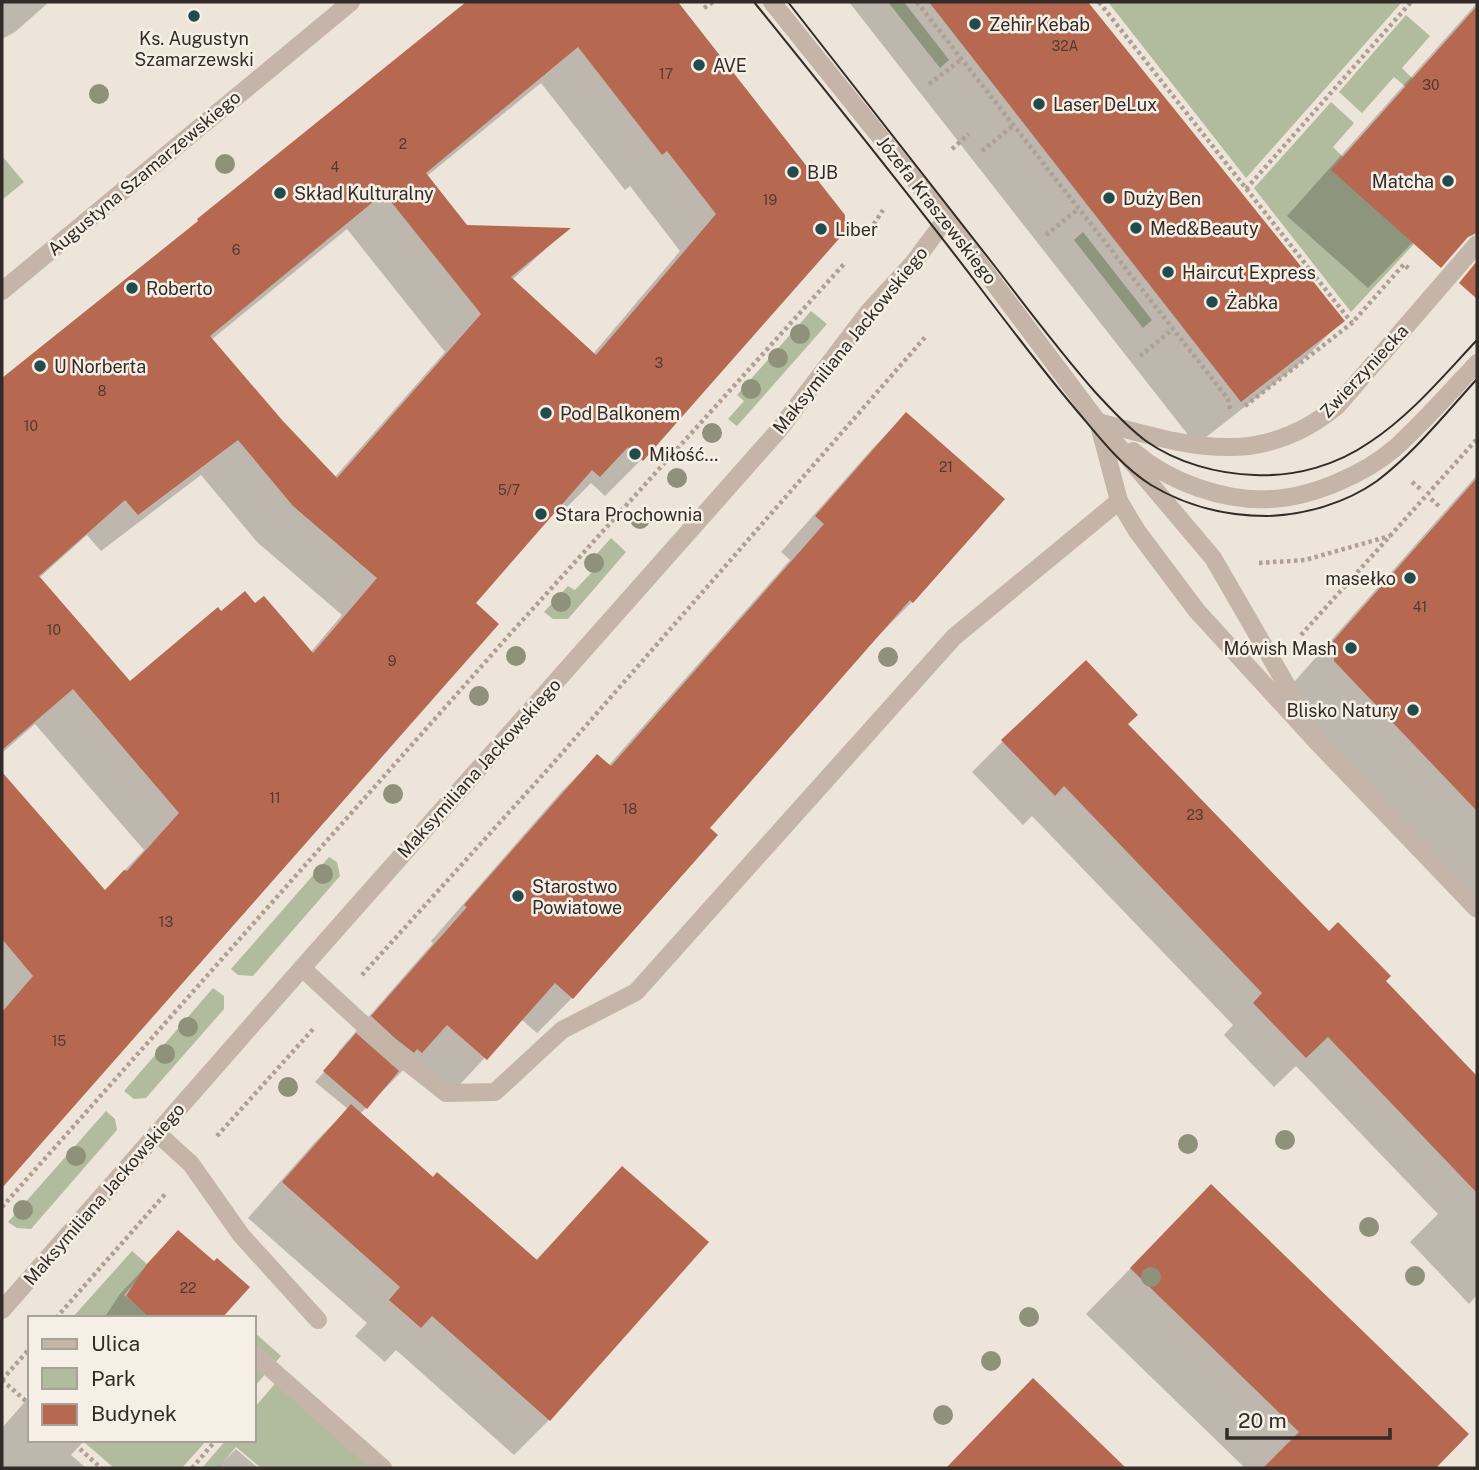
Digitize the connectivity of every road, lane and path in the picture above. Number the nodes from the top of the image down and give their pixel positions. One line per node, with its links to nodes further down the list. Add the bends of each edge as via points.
1 (351, 2): 23 (street, Augustyna Szamarzewskiego)
2 (713, 2): 7 (path)
3 (772, 2): 17 (street, Józefa Kraszewskiego)
4 (917, 2): 8 (path)
5 (1099, 2): 14 (path)
6 (1411, 2): 14 (path)
7 (704, 8)
8 (962, 59): 9 (path); 10 (path)
9 (929, 84)
10 (1014, 125): 13 (path); 15 (path)
11 (969, 134): 12 (path)
12 (951, 149)
13 (982, 151)
14 (1246, 188): 24 (path)
15 (1078, 209): 18 (path); 25 (path)
16 (883, 210): 19 (path)
17 (946, 219): 31 (street, Józefa Kraszewskiego); 43 (street, Maksymiliana Jackowskiego, via 778,431)
18 (1046, 234)
19 (866, 236)
20 (1477, 244): 31 (street, Zwierzyniecka, via 1337,406 1316,424 1263,445 1201,447)
21 (844, 264): 47 (path)
22 (1415, 274): 24 (path, via 1404,264)
23 (2, 292)
24 (1352, 323): 29 (path)
25 (1173, 330): 27 (path); 30 (path, via 1228,399)
26 (927, 335): 44 (path, via 549,768)
27 (1140, 356)
28 (1477, 363): 31 (street, via 1394,449 1358,473 1314,491 1273,499 1235,497 1198,487 1150,465)
29 (1238, 412)
30 (1232, 417)
31 (1098, 422): 36 (street, Józefa Kraszewskiego); 39 (street, Józefa Kraszewskiego)
32 (1477, 439): 38 (path)
33 (1412, 481): 34 (path)
34 (1423, 491)
35 (1431, 499): 37 (path)
36 (1119, 501): 41 (street, Józefa Kraszewskiego, via 1197,611); 44 (street, via 954,637 636,992 562,1030 495,1092 446,1093)
37 (1440, 507)
38 (1390, 536): 39 (path, via 1305,560 1251,563); 40 (path, via 1303,632 1291,654)
39 (1213, 558): 40 (street, Józefa Kraszewskiego)
40 (1287, 686): 41 (street, Józefa Kraszewskiego)
41 (1317, 742): 42 (street, Józefa Kraszewskiego)
42 (1477, 909)
43 (302, 968): 44 (street); 45 (street, Maksymiliana Jackowskiego)
44 (338, 1001): 46 (path)
45 (158, 1133): 46 (street); 48 (street, Maksymiliana Jackowskiego)
46 (191, 1164): 49 (path); 50 (street, via 242,1234)
47 (2, 1207)
48 (2, 1310)
49 (58, 1316)
50 (318, 1320)
51 (28, 1350): 53 (path)
52 (256, 1356): 59 (street)
53 (2, 1380): 54 (path)
54 (27, 1402)
55 (214, 1442): 58 (path)
56 (79, 1449): 57 (path)
57 (102, 1468)
58 (192, 1468)
59 (383, 1468)

